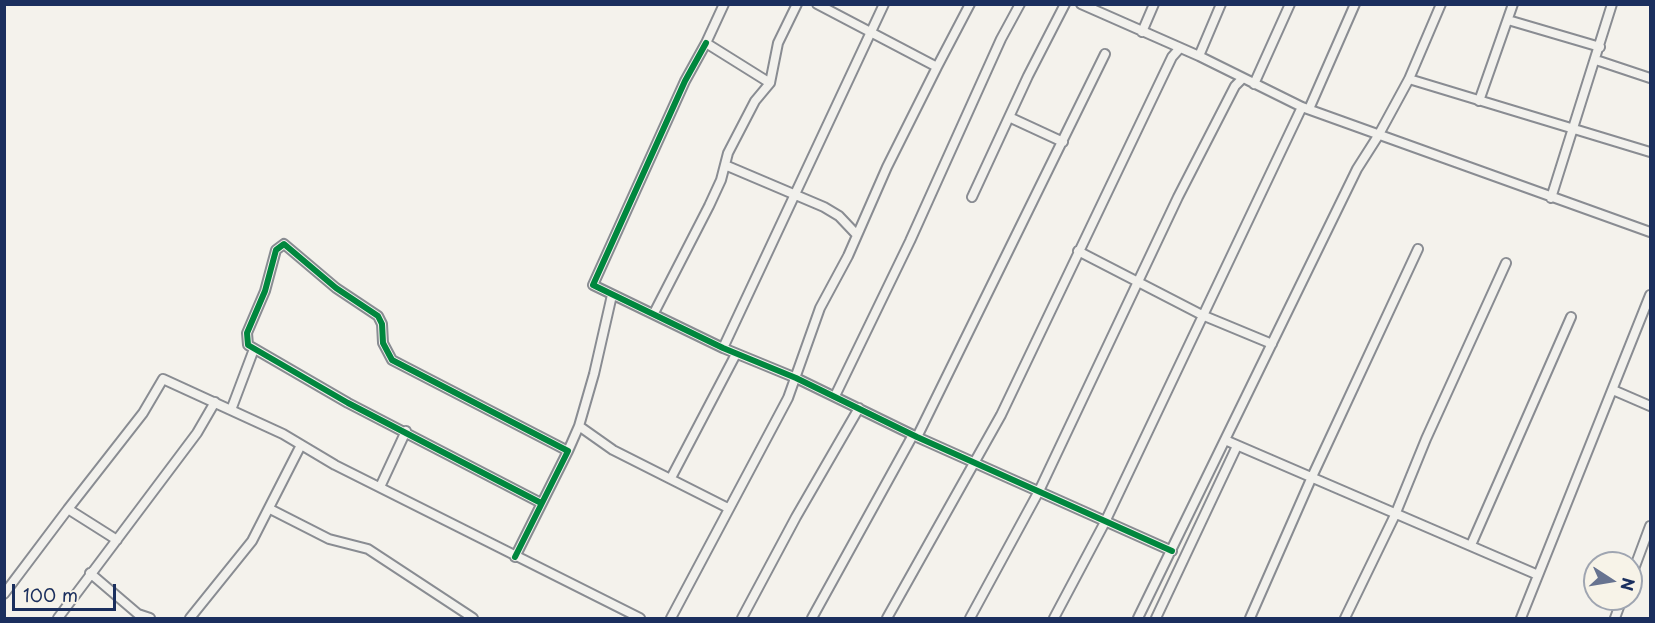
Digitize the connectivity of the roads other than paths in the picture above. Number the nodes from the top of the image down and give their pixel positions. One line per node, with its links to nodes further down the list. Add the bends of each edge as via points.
1 (724, 4): 19 (street)
2 (798, 4): 29 (street, via 778,43)
3 (817, 4): 18 (street)
4 (884, 4): 18 (street)
5 (970, 4): 25 (street)
6 (1020, 4): 59 (street)
7 (1065, 4): 33 (street)
8 (1154, 4): 17 (street)
9 (1221, 4): 23 (street)
10 (1290, 4): 30 (street)
11 (1355, 4): 32 (street)
12 (1441, 4): 28 (street)
13 (1513, 4): 16 (street)
14 (1612, 4): 20 (street)
15 (1086, 5): 17 (street)
16 (1508, 20): 20 (street); 31 (street)
17 (1142, 32): 21 (street)
18 (870, 33): 25 (street); 39 (street)
19 (706, 43): 29 (street); 48 (street, via 593,285)
20 (1600, 47): 24 (street)
21 (1180, 48): 23 (street); 45 (street, via 1172,57)
22 (1105, 54): 36 (street)
23 (1199, 56): 27 (street)
24 (1596, 60): 26 (street); 34 (street)
25 (937, 67): 43 (street)
26 (1650, 78)
27 (1242, 79): 30 (street); 47 (street)
28 (1408, 79): 31 (street); 35 (street)
29 (770, 83): 38 (street, via 755,101)
30 (1254, 84): 32 (street)
31 (1479, 101): 34 (street)
32 (1305, 108): 35 (street); 51 (street)
33 (1009, 117): 36 (street); 40 (street)
34 (1574, 128): 37 (street); 41 (street)
35 (1378, 136): 41 (street); 53 (street, via 1357,169)
36 (1063, 142): 66 (street)
37 (1650, 152)
38 (725, 165): 39 (street); 50 (street, via 709,206)
39 (794, 193): 43 (street, via 839,216); 54 (street)
40 (972, 197)
41 (1551, 198): 42 (street)
42 (1650, 232)
43 (857, 235): 57 (street, via 820,308)
44 (1418, 249): 73 (street)
45 (1078, 251): 47 (street); 71 (street)
46 (1506, 263): 80 (street)
47 (1137, 281): 51 (street); 75 (street)
48 (612, 295): 50 (street); 64 (street)
49 (1650, 295): 58 (street)
50 (654, 313): 54 (street)
51 (1202, 315): 53 (street); 81 (street)
52 (1571, 317): 84 (street)
53 (1272, 344): 67 (street)
54 (723, 348): 56 (street)
55 (254, 349): 63 (street); 65 (street); 70 (street, via 246,343 247,333 265,291 276,250 284,244 336,288 378,316 383,343 392,360)
56 (736, 354): 57 (street); 72 (street)
57 (796, 378): 59 (street); 77 (street)
58 (1613, 390): 61 (street); 89 (street)
59 (835, 396): 62 (street)
60 (215, 402): 63 (street); 78 (street, via 163,379 143,413); 83 (street, via 197,433)
61 (1650, 406)
62 (859, 408): 66 (street); 99 (street)
63 (231, 410): 68 (street)
64 (579, 426): 70 (street); 72 (street, via 613,450)
65 (406, 431): 74 (street); 76 (street)
66 (915, 436): 71 (street); 100 (street)
67 (1225, 440): 69 (street); 85 (street)
68 (301, 445): 74 (street); 79 (street)
69 (1238, 446): 73 (street); 105 (street)
70 (568, 451): 76 (street)
71 (975, 462): 75 (street); 101 (street)
72 (671, 478): 77 (street)
73 (1311, 479): 80 (street); 106 (street)
74 (380, 487): 87 (street)
75 (1039, 491): 81 (street); 102 (street)
76 (541, 502): 87 (street)
77 (729, 508): 98 (street)
78 (68, 509): 83 (street); 90 (street)
79 (270, 509): 95 (street, via 246,550); 96 (street, via 329,539 368,549)
80 (1395, 515): 84 (street); 107 (street)
81 (1105, 522): 85 (street); 103 (street)
82 (1650, 526): 86 (street)
83 (117, 540): 88 (street)
84 (1472, 545): 89 (street)
85 (1172, 551): 104 (street)
86 (1641, 551)
87 (515, 557): 97 (street)
88 (90, 573): 91 (street); 92 (street)
89 (1538, 575): 108 (street)
90 (4, 594)
91 (138, 614): 93 (street); 94 (street)
92 (58, 618)
93 (129, 618)
94 (150, 618)
95 (190, 618)
96 (473, 618)
97 (640, 618)
98 (671, 618)
99 (742, 618)
100 (812, 618)
101 (887, 618)
102 (970, 618)
103 (1054, 618)
104 (1138, 618)
105 (1156, 618)
106 (1251, 618)
107 (1345, 618)
108 (1521, 618)

